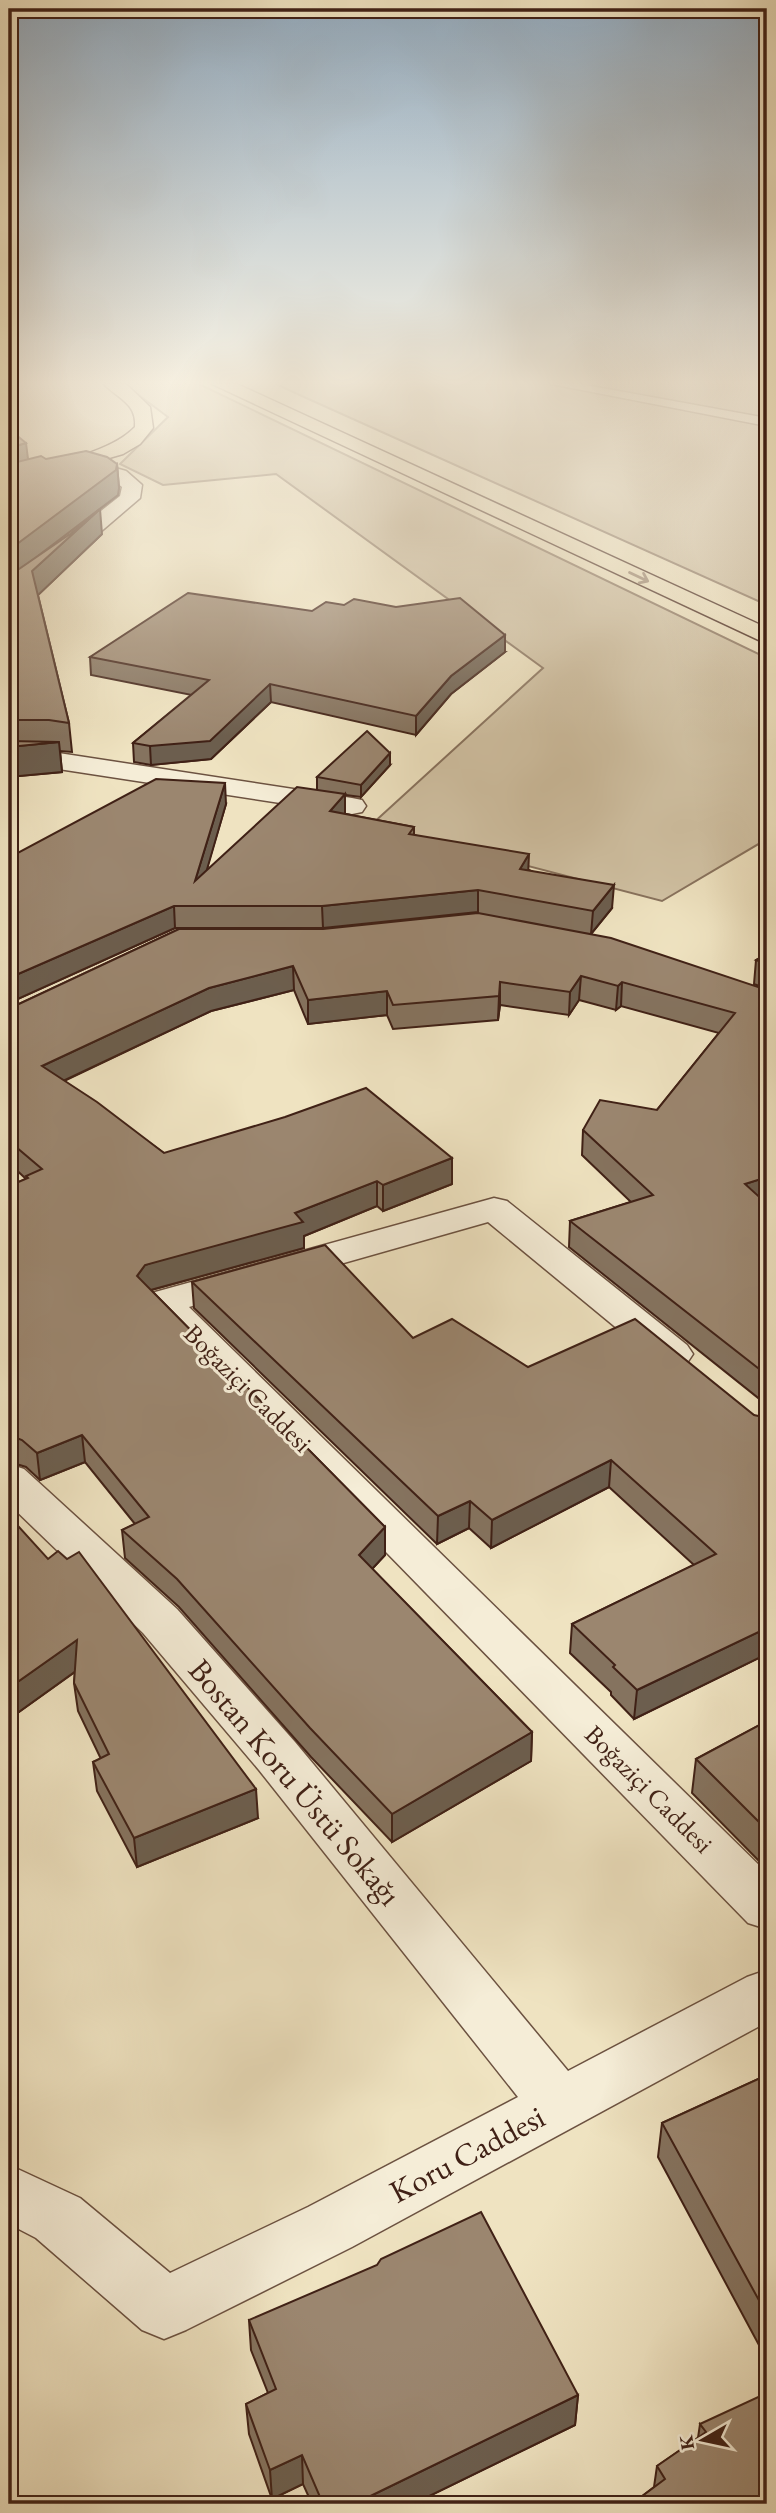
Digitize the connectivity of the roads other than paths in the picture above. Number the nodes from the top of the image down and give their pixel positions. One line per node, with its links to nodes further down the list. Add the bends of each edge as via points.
1 (126, 501): 4 (street)
2 (474, 501): 6 (main road, one-way to 6)
3 (513, 501): 5 (main road)
4 (9, 590)
5 (767, 618)
6 (767, 637)
7 (9, 760): 8 (street)
8 (52, 760): 9 (street); 10 (street)
9 (9, 781)
10 (352, 806)
11 (704, 1379): 13 (street, Boğaziçi Caddesi, via 494,1209 162,1302)
12 (9, 1479): 15 (street, Bostan Koru Üstü Sokağı, via 160,1621 277,1756)
13 (767, 1907)
14 (767, 1994): 15 (street, Koru Caddesi)
15 (560, 2105): 16 (street, Koru Caddesi, via 330,2227 164,2308 58,2218)
16 (9, 2193)

